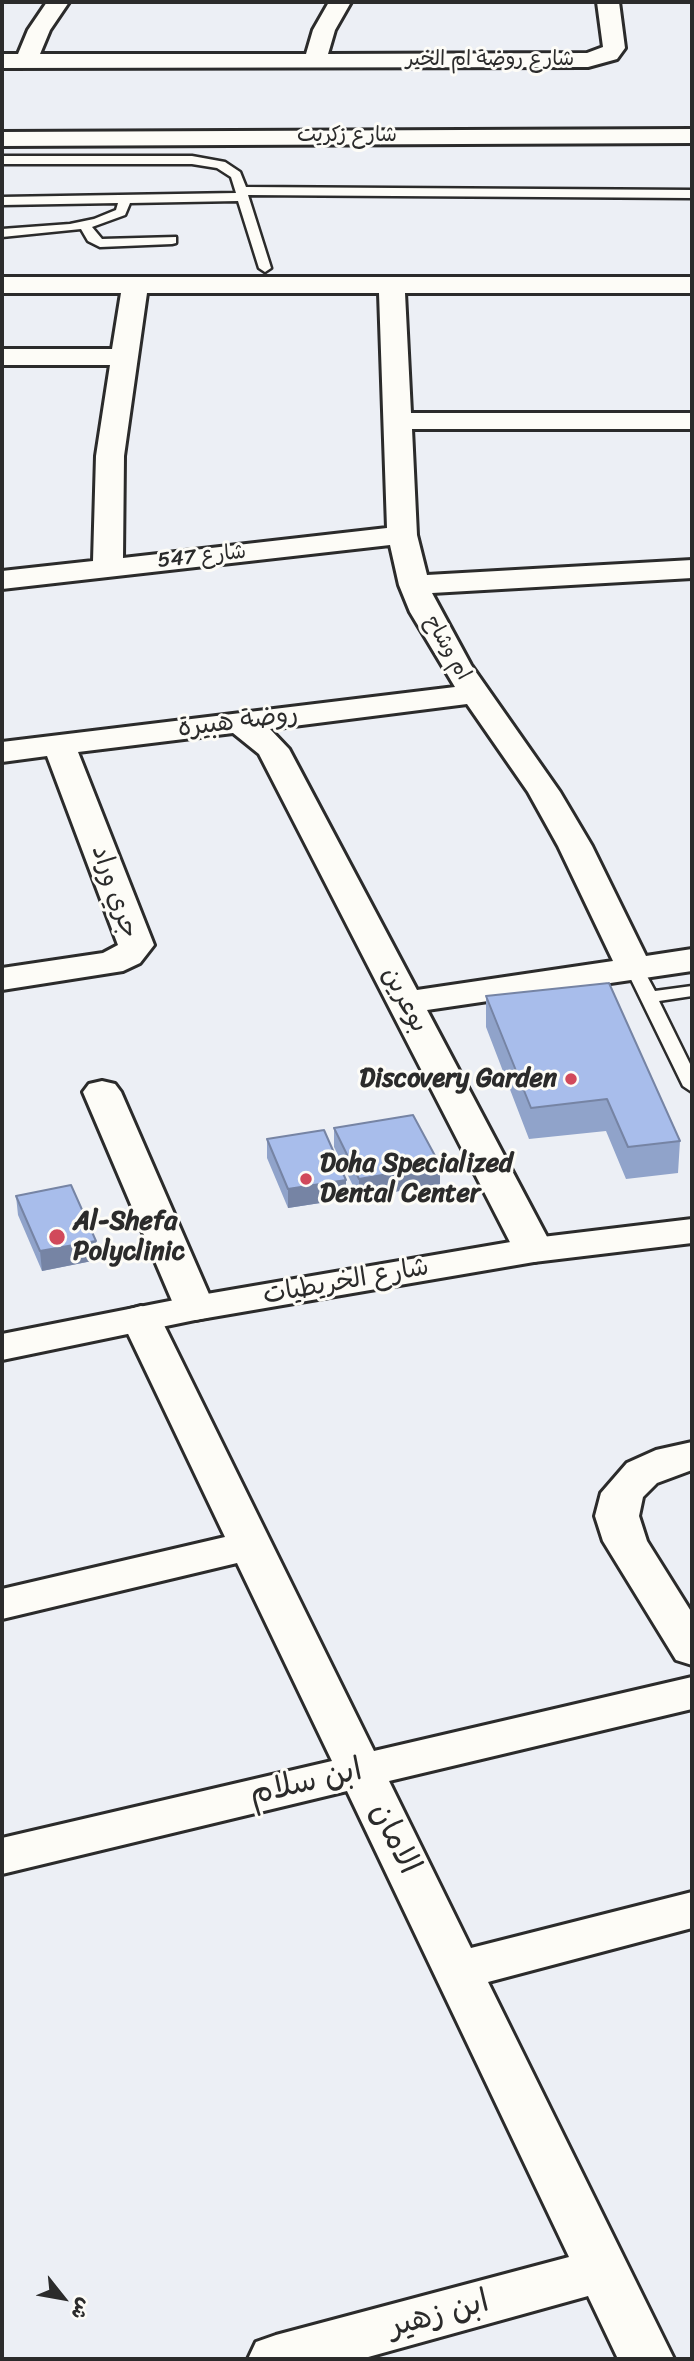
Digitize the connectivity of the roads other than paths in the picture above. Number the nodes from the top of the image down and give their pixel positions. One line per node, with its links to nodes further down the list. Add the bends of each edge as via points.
1 (58, 2): 5 (street)
2 (340, 2): 6 (street, via 324,30)
3 (608, 2): 6 (street, شارع روضة ام الخير, via 614,48 597,58)
4 (2, 61): 5 (street, شارع روضة ام الخير)
5 (26, 61): 6 (street, شارع روضة ام الخير)
6 (315, 61)
7 (692, 122): 8 (street, شارع زكريت)
8 (2, 124)
9 (692, 136): 10 (street, شارع زكريت)
10 (2, 139)
11 (2, 160): 12 (lane, via 202,161 233,171)
12 (242, 194): 13 (lane); 14 (lane); 19 (lane)
13 (692, 194)
14 (125, 200): 15 (lane); 16 (lane, via 121,212)
15 (2, 201)
16 (85, 225): 17 (lane); 18 (lane, via 92,239 100,243)
17 (2, 233)
18 (172, 240)
19 (265, 268)
20 (2, 285): 21 (street)
21 (135, 285): 22 (street); 25 (street)
22 (392, 285): 23 (street); 26 (street, ام وشاح)
23 (692, 285)
24 (2, 357): 25 (street)
25 (124, 357): 29 (street, via 110,457)
26 (396, 421): 27 (street); 28 (street, ام وشاح)
27 (692, 421)
28 (402, 535): 29 (street, شارع 547); 32 (street, ام وشاح)
29 (108, 567): 31 (street, شارع 547)
30 (692, 569): 32 (street)
31 (2, 580)
32 (414, 585): 33 (street, ام وشاح, via 439,638)
33 (474, 694): 35 (street, روضة هبيرة); 40 (street, ام وشاح, via 557,814)
34 (237, 722): 35 (street, بوعرين, via 258,735); 36 (street, روضة هبيرة)
35 (276, 733): 42 (street, بوعرين)
36 (59, 744): 37 (street, روضة هبيرة); 39 (street, جري وراد, via 136,945 128,956 110,963)
37 (2, 752)
38 (692, 960): 40 (street)
39 (2, 977)
40 (641, 983): 41 (lane); 42 (street); 43 (lane)
41 (692, 991)
42 (405, 1003): 46 (street, بوعرين)
43 (692, 1086)
44 (102, 1092): 47 (street)
45 (692, 1231): 46 (street, شارع الخريطيات)
46 (534, 1250): 47 (street, شارع الخريطيات)
47 (195, 1308): 48 (street, شارع الخريطيات)
48 (141, 1319): 49 (street, شارع الخريطيات); 51 (street, الامان)
49 (2, 1347)
50 (692, 1456): 53 (street, via 642,1473 623,1493 617,1516 625,1541)
51 (251, 1545): 52 (street); 55 (street, الامان)
52 (2, 1604)
53 (692, 1649)
54 (692, 1693): 55 (street, ابن سلام)
55 (360, 1770): 56 (street, ابن سلام); 58 (street, الامان)
56 (2, 1856)
57 (692, 1910): 58 (street)
58 (457, 1971): 59 (street, الامان)
59 (603, 2270): 60 (street, ابن زهير); 61 (street, الامان)
60 (276, 2359)
61 (646, 2359)

